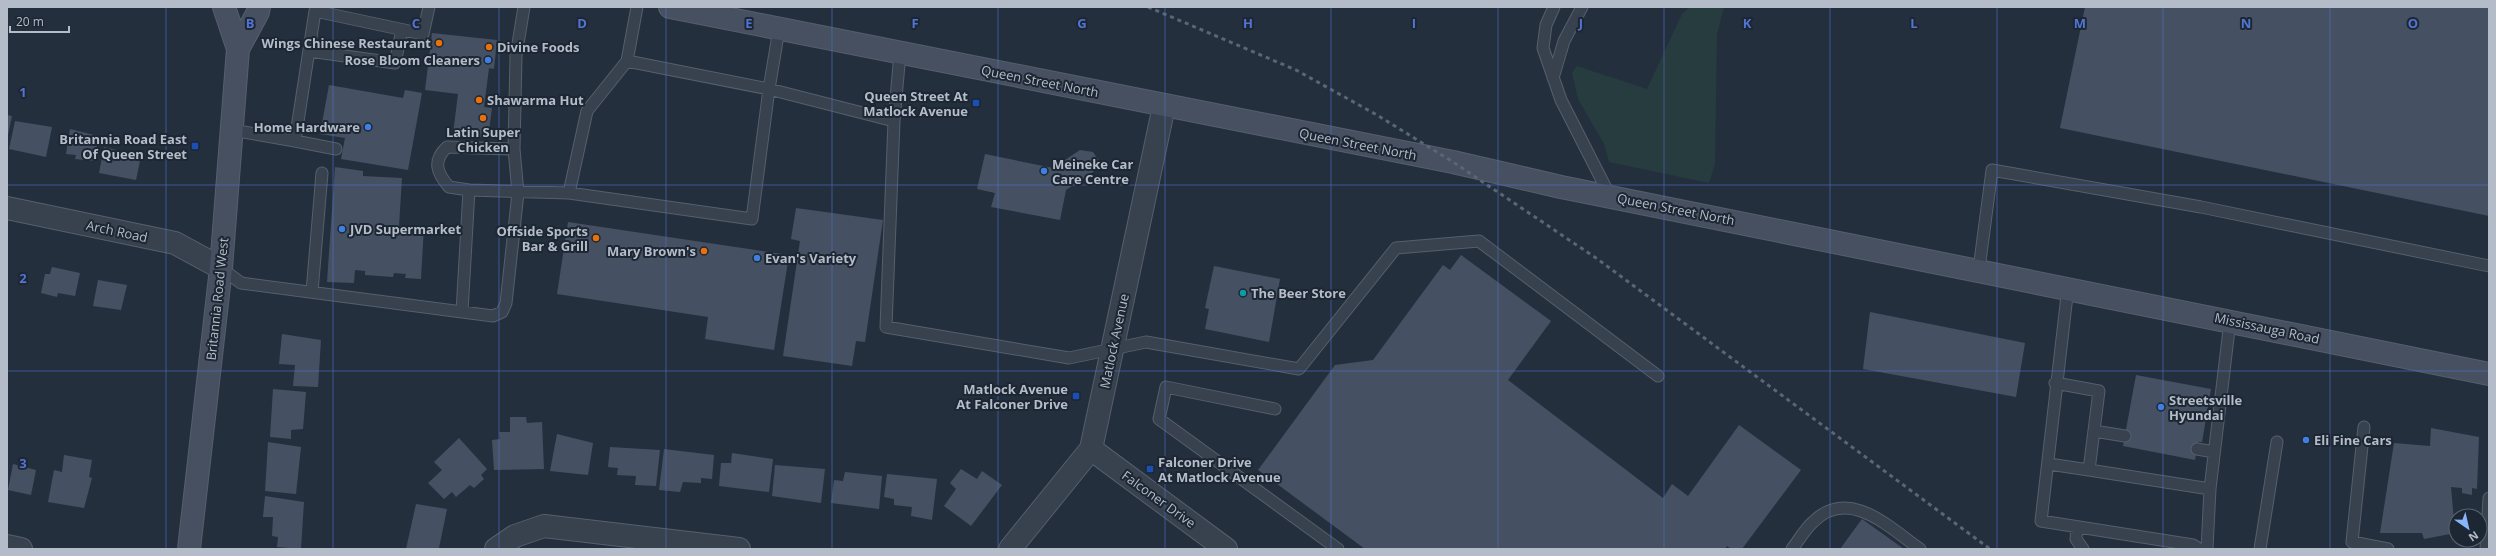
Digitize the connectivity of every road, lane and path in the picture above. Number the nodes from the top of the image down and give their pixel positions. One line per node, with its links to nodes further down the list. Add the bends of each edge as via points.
1 (224, 7): 12 (main road, Britannia Road West)
2 (259, 7): 12 (main road, Britannia Road West)
3 (429, 7): 11 (lane, via 422,34)
4 (524, 7): 23 (lane, via 516,56)
5 (637, 7): 15 (lane)
6 (670, 7): 9 (main road, Queen Street North)
7 (1554, 7): 16 (lane, via 1546,25 1543,48)
8 (1582, 7): 16 (lane, via 1564,41)
9 (740, 14): 10 (main road, Queen Street North)
10 (778, 28): 14 (main road, Queen Street North); 17 (lane)
11 (402, 30): 13 (lane, via 395,63); 13 (lane, via 315,11)
12 (238, 49): 20 (main road, Britannia Road West)
13 (308, 51): 21 (lane)
14 (900, 53): 18 (main road, Queen Street North); 19 (lane)
15 (627, 61): 17 (lane); 27 (lane, via 587,111)
16 (1553, 78): 28 (lane, via 1561,100)
17 (769, 89): 19 (lane); 27 (lane, via 752,219)
18 (1164, 106): 28 (main road, Queen Street North, via 1453,162); 38 (street, Matlock Avenue)
19 (894, 121): 38 (lane, via 886,327 1069,358)
20 (232, 130): 21 (lane); 31 (main road, Britannia Road West)
21 (295, 141): 22 (lane)
22 (336, 148)
23 (514, 149): 25 (lane, via 447,147 439,154 438,167 442,179 449,187); 26 (lane)
24 (322, 173): 35 (lane)
25 (469, 190): 26 (lane); 36 (lane)
26 (518, 193): 27 (lane); 36 (lane, via 506,302 502,312 493,316)
27 (569, 193)
28 (1610, 196): 32 (main road, Queen Street North)
29 (7, 208): 31 (street, Arch Road, via 175,243)
30 (2489, 266): 32 (lane, via 2201,207 1992,170)
31 (222, 268): 35 (lane, via 241,283); 57 (main road, Britannia Road West)
32 (1979, 269): 33 (main road, Queen Street North)
33 (2046, 283): 34 (main road, Mississauga Road)
34 (2068, 287): 37 (main road, Mississauga Road); 41 (lane)
35 (312, 292): 36 (lane)
36 (462, 312)
37 (2230, 321): 39 (main road, Mississauga Road); 49 (lane)
38 (1112, 349): 40 (lane, via 1146,342 1299,369 1396,248 1479,241); 47 (street, Matlock Avenue)
39 (2489, 374)
40 (1658, 376)
41 (2055, 383): 44 (lane, via 2099,392); 50 (lane)
42 (1275, 408): 62 (lane, via 1166,387 1159,419)
43 (2364, 427): 69 (lane, via 2352,542)
44 (2094, 431): 45 (lane); 51 (lane)
45 (2125, 436)
46 (2277, 442): 68 (lane)
47 (1091, 449): 60 (street, Matlock Avenue); 61 (street, Falconer Drive)
48 (2197, 449): 49 (lane)
49 (2214, 452): 52 (lane)
50 (2049, 464): 51 (lane); 54 (lane, via 2041,521)
51 (2089, 470): 52 (lane)
52 (2210, 489): 67 (lane)
53 (2489, 498): 70 (lane)
54 (2077, 527): 65 (lane, via 2076,539); 66 (lane, via 2193,545)
55 (7, 546): 56 (street)
56 (20, 549)
57 (189, 549)
58 (496, 549): 59 (street, via 515,536 544,526)
59 (739, 549)
60 (1010, 549)
61 (1226, 549)
62 (1338, 549)
63 (1792, 549): 64 (lane, via 1813,521 1829,511 1854,508 1869,512)
64 (1920, 549)
65 (2083, 549)
66 (2199, 549)
67 (2207, 549)
68 (2260, 549)
69 (2388, 549)
70 (2486, 549)

